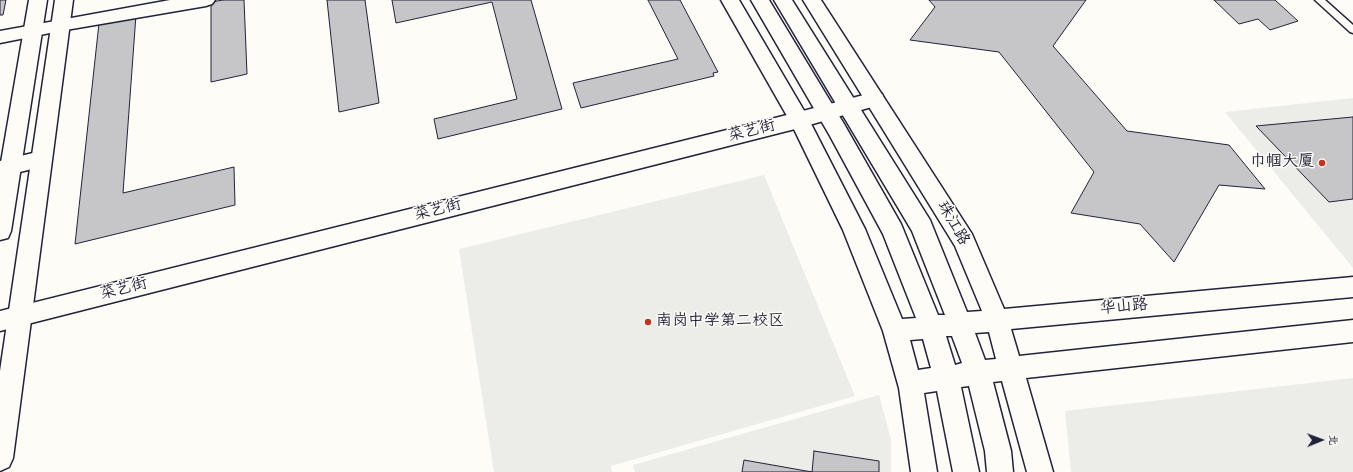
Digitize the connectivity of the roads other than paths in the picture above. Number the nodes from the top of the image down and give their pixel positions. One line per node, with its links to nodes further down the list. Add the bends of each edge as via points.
1 (38, 0): 10 (main road)
2 (64, 0): 9 (main road)
3 (206, 0): 9 (street)
4 (730, 0): 16 (main road)
5 (760, 0): 15 (main road)
6 (783, 0): 14 (main road, 珠江路)
7 (812, 0): 13 (main road, 珠江路)
8 (1319, 0): 11 (lane)
9 (60, 25): 10 (street); 17 (main road)
10 (33, 30): 12 (street); 18 (main road)
11 (1353, 30)
12 (0, 37)
13 (875, 99): 14 (street, 菜艺街); 22 (main road, 珠江路, via 964,241)
14 (849, 106): 15 (street, 菜艺街); 23 (main road, 珠江路, via 922,227)
15 (827, 112): 16 (street, 菜艺街); 24 (main road, via 893,231)
16 (799, 120): 21 (street, 菜艺街); 26 (main road, via 854,229)
17 (41, 159): 18 (street); 21 (main road)
18 (5, 167): 19 (main road)
19 (0, 231)
20 (1353, 287): 22 (main road, 华山路)
21 (10, 318): 31 (main road)
22 (997, 320): 23 (main road, 华山路); 27 (main road, 珠江路)
23 (960, 324): 24 (main road, 华山路); 28 (main road, 珠江路)
24 (932, 327): 26 (main road, 华山路); 29 (main road)
25 (1353, 331): 27 (main road)
26 (895, 332): 30 (main road)
27 (1011, 368): 28 (main road); 35 (main road, 珠江路)
28 (978, 373): 29 (main road); 34 (main road, 珠江路, via 998,451)
29 (946, 378): 30 (main road); 33 (main road)
30 (909, 383): 32 (main road)
31 (0, 458)
32 (924, 472)
33 (966, 472)
34 (1000, 472)
35 (1040, 472)

